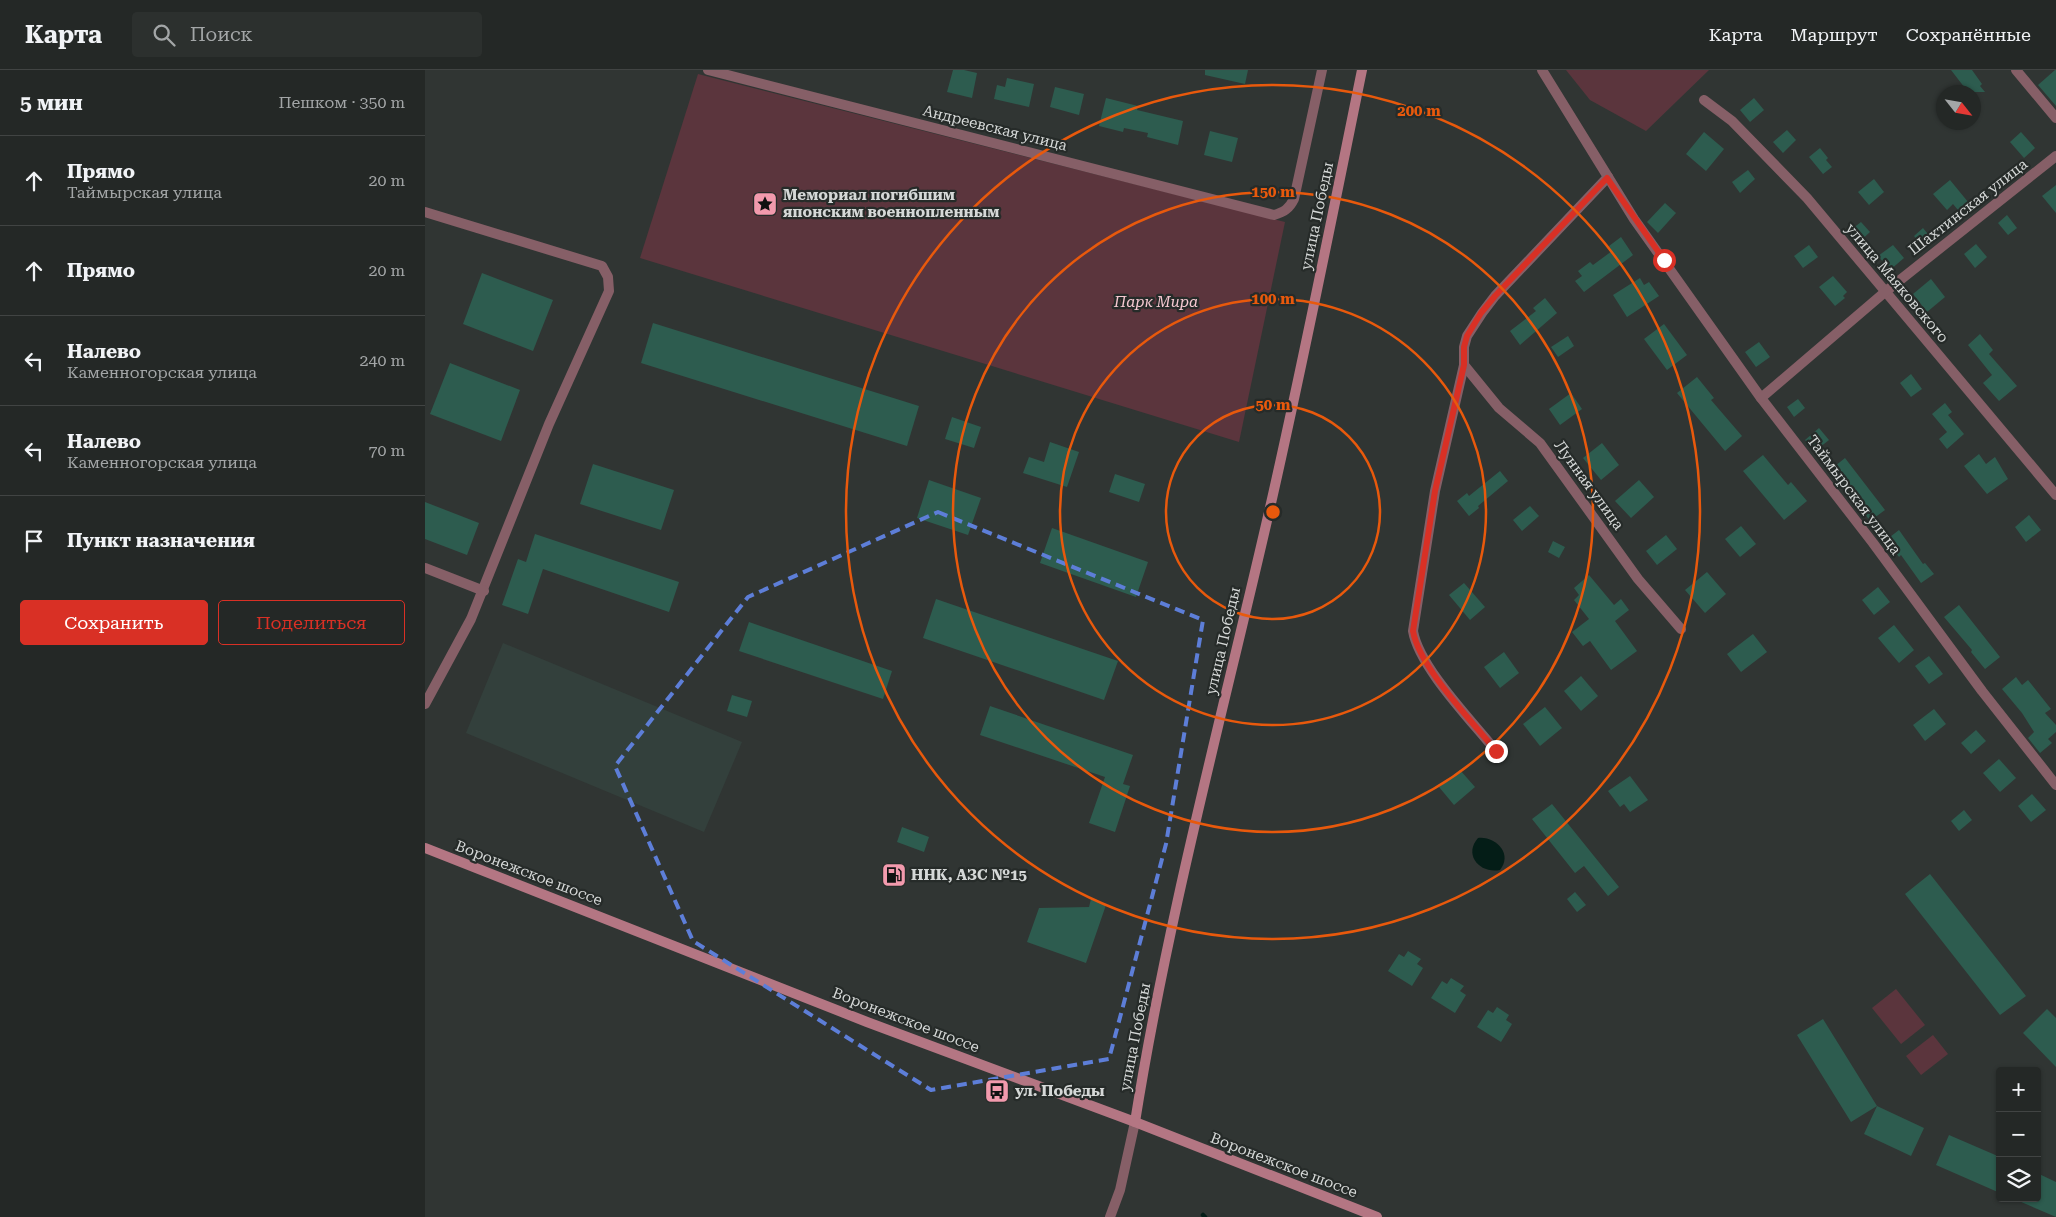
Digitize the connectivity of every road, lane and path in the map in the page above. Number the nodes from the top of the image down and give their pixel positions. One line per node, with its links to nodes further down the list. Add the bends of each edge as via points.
1 (709, 70): 2 (street, Андреевская улица, via 1274,215 1290,207 1294,199)
2 (1322, 70)
3 (1362, 70): 22 (street, улица Победы, via 1266,525 1149,1037)
4 (1542, 70): 9 (street, Таймырская улица)
5 (2015, 70): 7 (street)
6 (1704, 100): 11 (street, улица Маяковского, via 1731,121 1807,198)
7 (2056, 118)
8 (2056, 156): 11 (street, Шахтинская улица)
9 (1607, 178): 12 (street, via 1481,313 1467,336); 13 (street, Таймырская улица)
10 (425, 212): 16 (street, via 602,266 609,278 609,291 549,424)
11 (1885, 292): 13 (street, Шахтинская улица); 14 (street, улица Маяковского)
12 (1464, 365): 17 (street, Лунная улица, via 1499,408 1540,442 1639,580); 19 (street, via 1435,491 1413,631 1415,644 1427,665)
13 (1761, 398): 20 (street, Таймырская улица)
14 (2056, 495)
15 (425, 568): 16 (street)
16 (484, 591): 18 (street)
17 (1681, 629)
18 (425, 704)
19 (1496, 751)
20 (2056, 784)
21 (425, 848): 22 (street, Воронежское шоссе, via 867,1022)
22 (1135, 1122): 23 (street, улица Победы, via 1120,1190); 24 (street, Воронежское шоссе)
23 (1110, 1217)
24 (1377, 1217)

